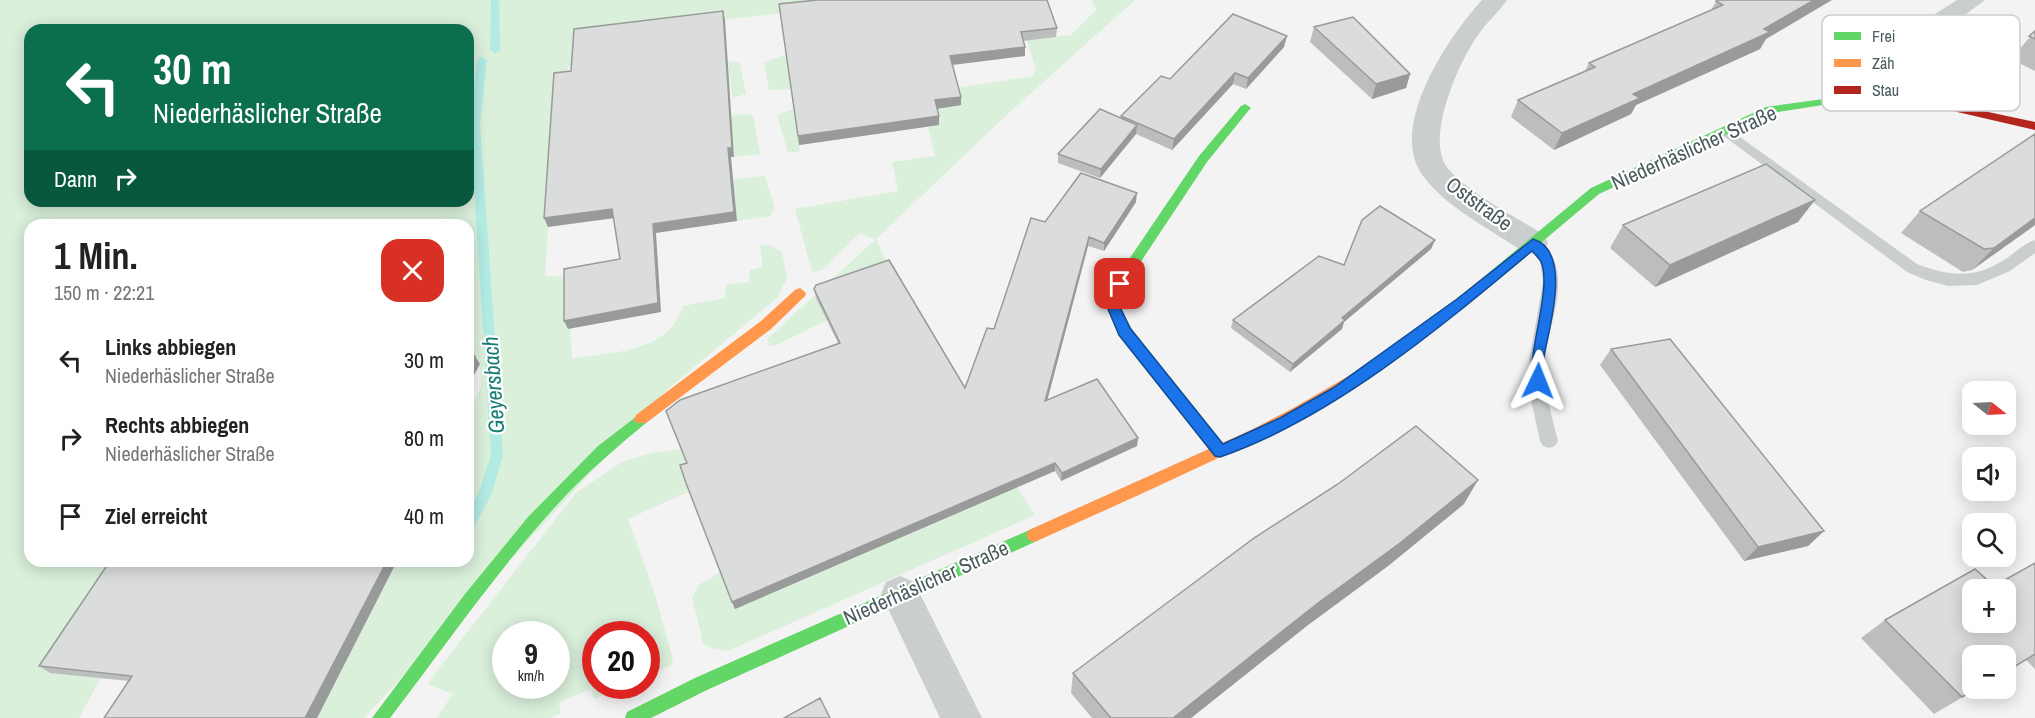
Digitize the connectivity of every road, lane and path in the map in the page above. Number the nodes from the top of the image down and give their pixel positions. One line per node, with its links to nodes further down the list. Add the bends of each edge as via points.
1 (1495, 0): 9 (street, Oststraße, via 1464,35 1444,71 1432,111 1426,154 1433,169 1448,182)
2 (1973, 0): 3 (street)
3 (1952, 15)
4 (1822, 102): 8 (street, Niederhäslicher Straße, via 1770,110)
5 (1245, 108): 13 (street, via 1203,159 1120,284 1114,309 1129,337)
6 (1968, 111): 7 (street, Niederhäslicher Straße)
7 (2035, 126)
8 (1726, 131): 9 (street, Niederhäslicher Straße, via 1595,191); 10 (lane, via 1912,268 1937,279 1963,283 1981,280)
9 (1533, 243): 12 (lane, via 1547,261 1551,282 1537,361 1539,400); 13 (street, Niederhäslicher Straße, via 1462,302 1338,392 1285,422)
10 (2035, 245)
11 (800, 294): 15 (street, via 749,339 616,438 545,506)
12 (1549, 441)
13 (1220, 451): 14 (street, Niederhäslicher Straße)
14 (900, 594): 16 (street, Niederhäslicher Straße); 17 (street)
15 (380, 718)
16 (633, 718)
17 (961, 718)

